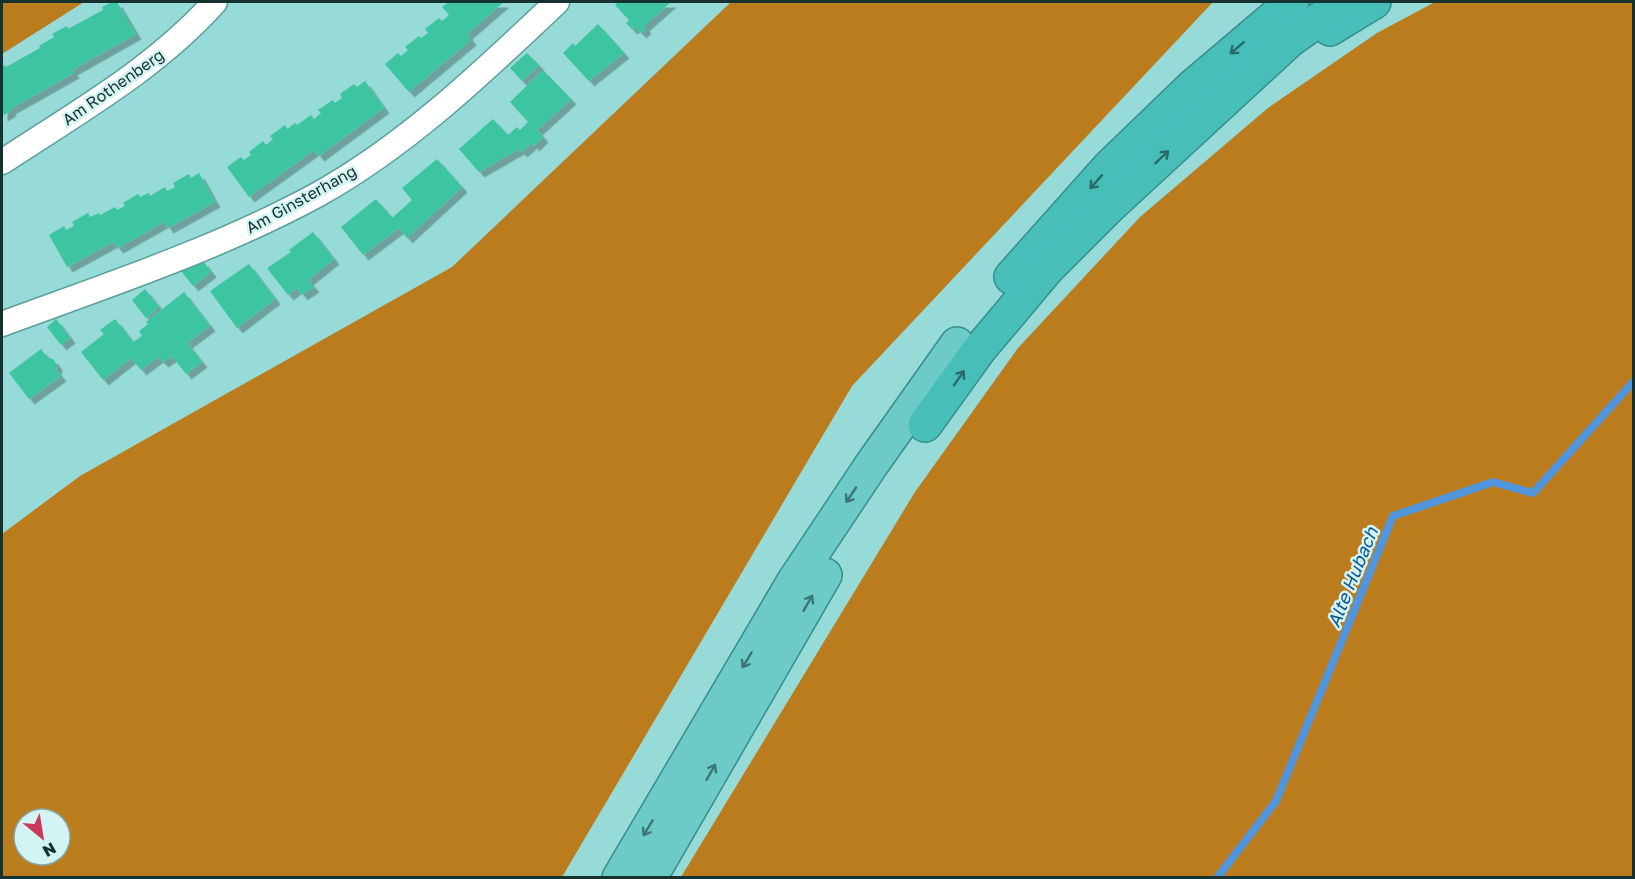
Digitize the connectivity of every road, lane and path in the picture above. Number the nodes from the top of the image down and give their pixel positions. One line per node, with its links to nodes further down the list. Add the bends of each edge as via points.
1 (215, 2): 7 (street, Am Rothenberg, via 161,54 101,99)
2 (557, 2): 8 (street, Am Ginsterhang, via 468,86 390,148 318,194 244,232)
3 (1292, 2): 9 (highway, one-way to 9, via 1193,86 1110,167 1031,253 957,344 794,581)
4 (1344, 2): 6 (highway, via 1290,40)
5 (1374, 2): 6 (highway, via 1275,66)
6 (1190, 131): 10 (highway, one-way to 6, via 815,591 892,471 979,350 1048,268)
7 (2, 162)
8 (2, 324)
9 (618, 878)
10 (650, 878)

